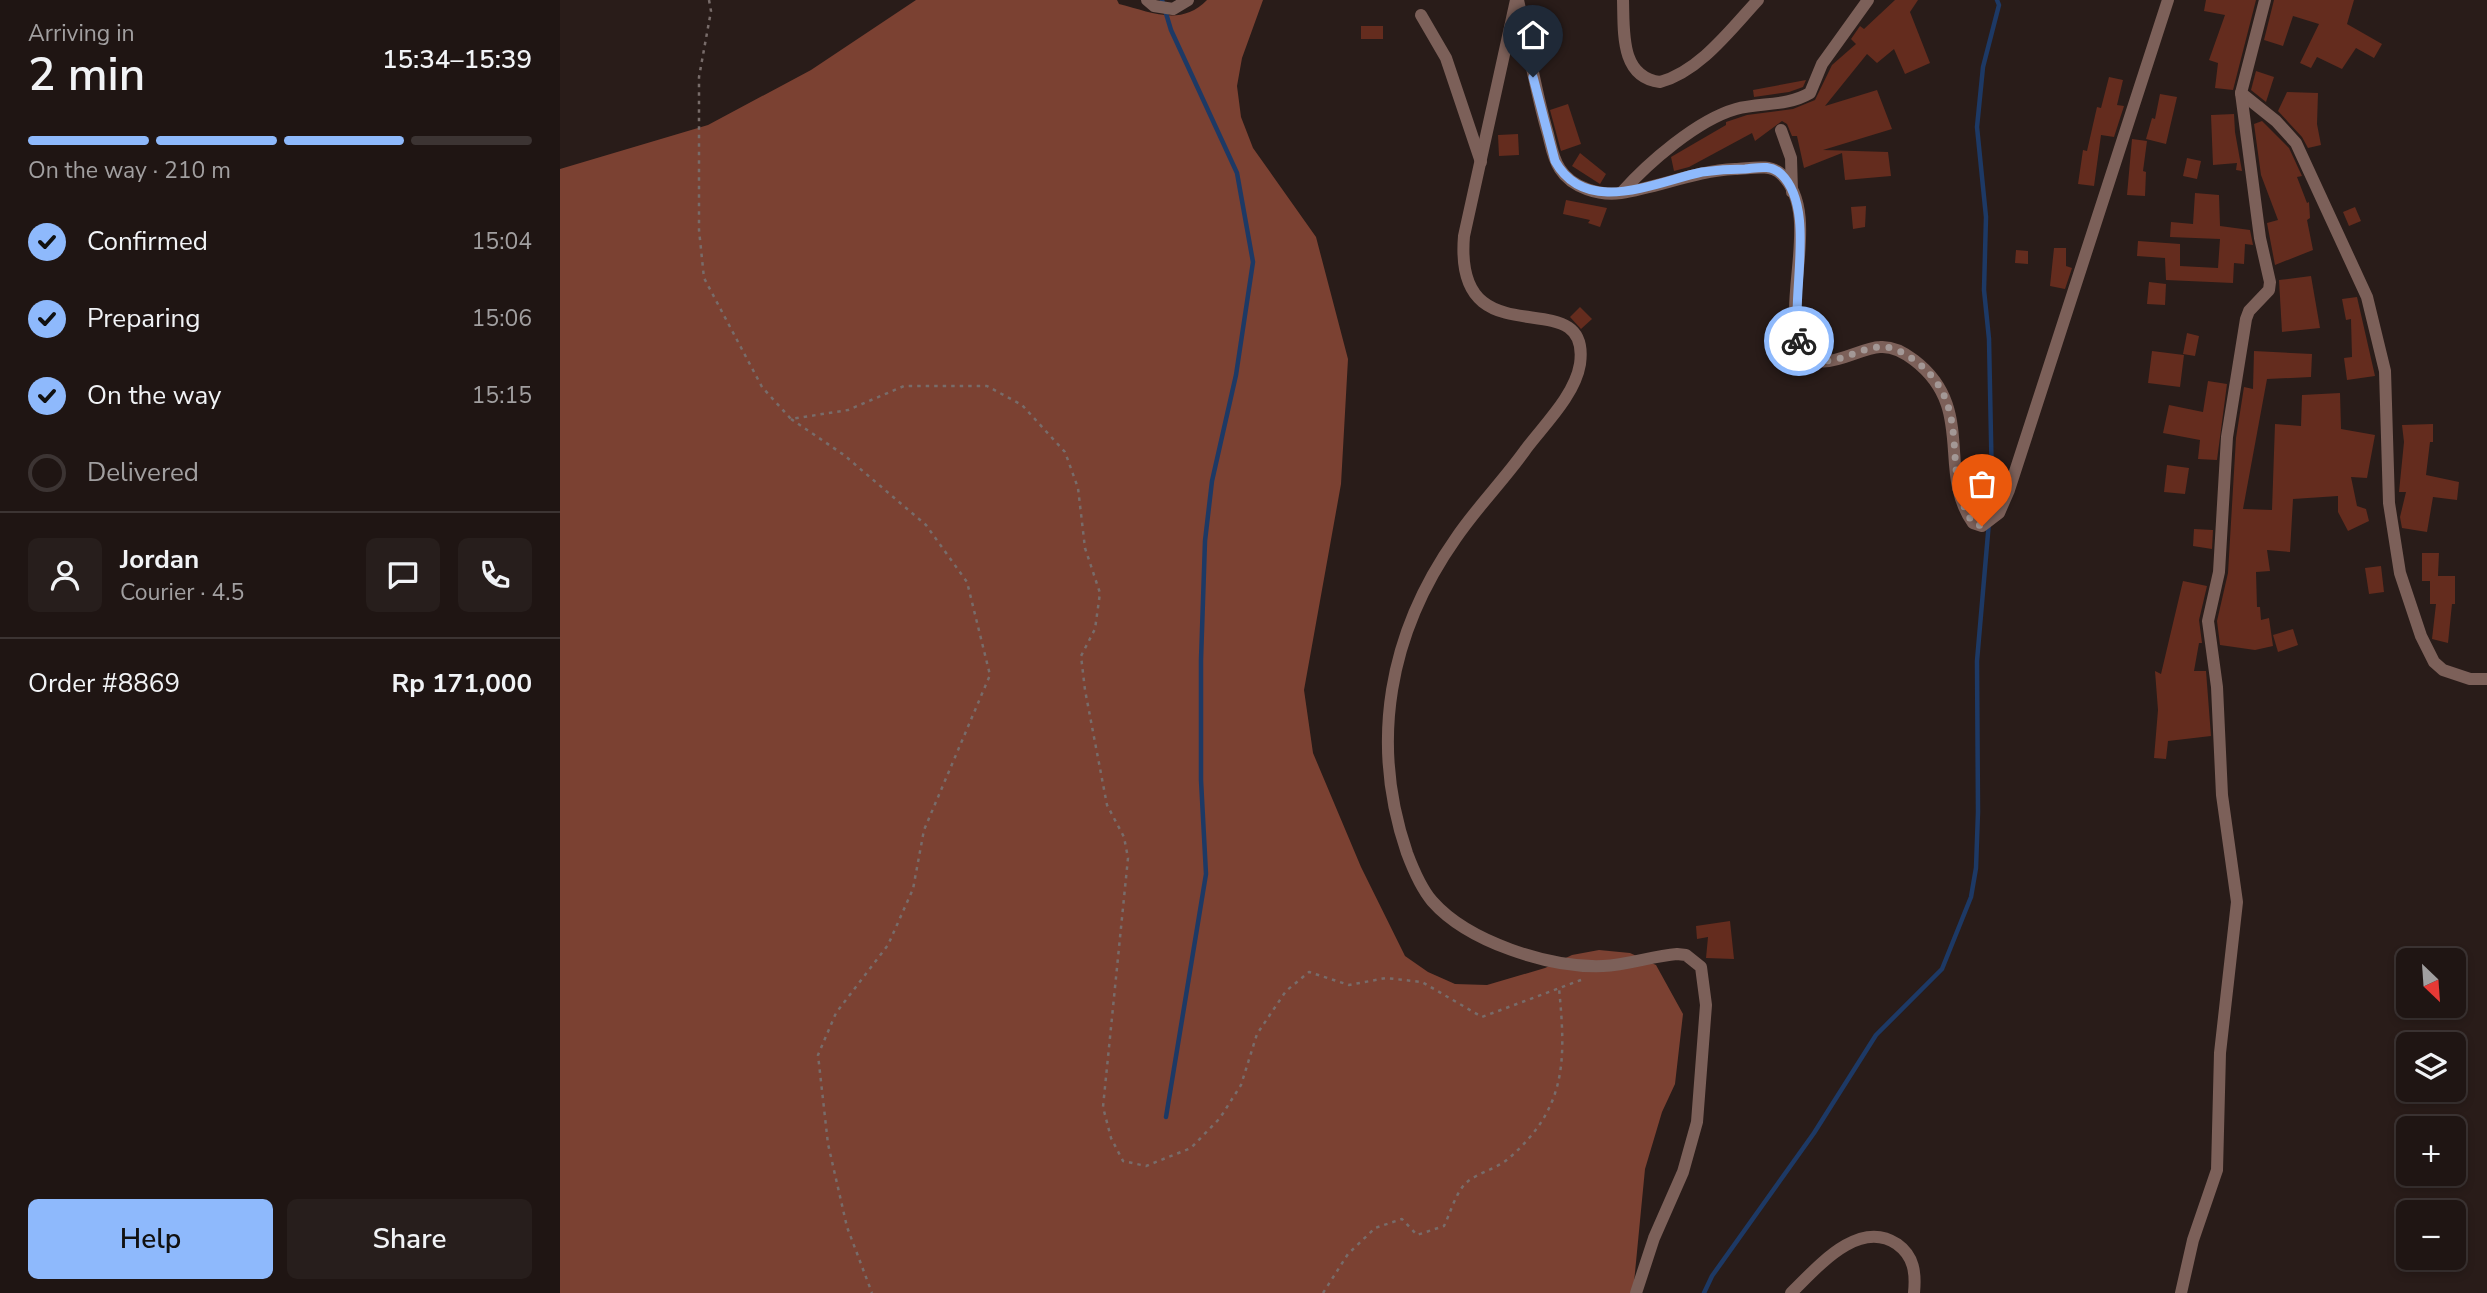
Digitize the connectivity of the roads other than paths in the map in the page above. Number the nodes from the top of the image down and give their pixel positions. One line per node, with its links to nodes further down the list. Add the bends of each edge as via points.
1 (1188, 0): 8 (street, via 1173,9)
2 (1517, 0): 12 (street); 13 (street, via 1555,161 1583,187)
3 (1623, 0): 4 (street, via 1626,51 1633,67 1640,76 1660,82 1687,69)
4 (1758, 0)
5 (1868, 0): 13 (street, via 1822,64 1810,93 1772,106 1726,113 1661,154)
6 (2168, 0): 14 (street, via 2009,490 1989,523 1973,523 1964,509 1951,414 1926,369 1888,347 1826,362 1803,350 1796,315 1799,228)
7 (2265, 0): 10 (street)
8 (1151, 3)
9 (1421, 15): 12 (street, via 1446,58)
10 (2241, 93): 15 (street, via 2295,143 2367,297 2385,371 2396,549 2406,597 2421,636 2443,670 2470,679); 19 (street, via 2270,282 2269,290 2246,319 2227,437 2219,572 2208,621 2217,687 2222,795 2237,902 2220,1052 2217,1170)
11 (1781, 130): 14 (street, via 1791,158)
12 (1481, 162): 16 (street, via 1464,236 1468,287 1491,308 1546,319 1570,330 1581,350 1579,367 1573,384 1538,433 1455,539 1407,626 1392,693 1389,774 1399,830 1419,881 1430,899 1467,930 1521,952 1583,966 1677,954 1686,955 1700,967 1706,1005 1697,1122 1683,1172)
13 (1621, 192): 14 (street, via 1703,172 1766,167 1780,174)
14 (1792, 192)
15 (2487, 678)
16 (1636, 1293)
17 (1791, 1293): 18 (street, via 1840,1248 1879,1236 1899,1245 1910,1257)
18 (1914, 1293)
19 (2181, 1293)

